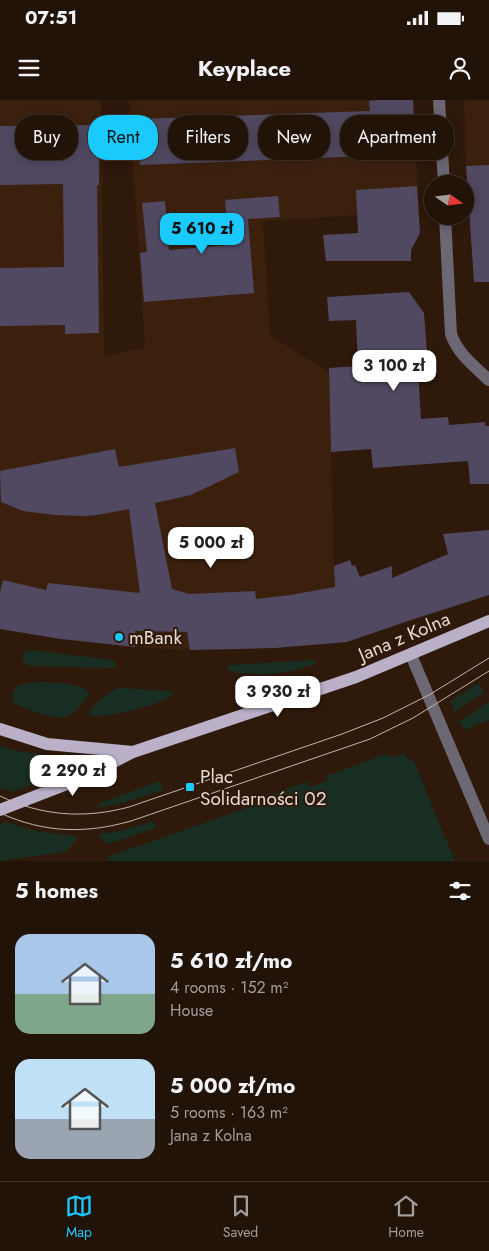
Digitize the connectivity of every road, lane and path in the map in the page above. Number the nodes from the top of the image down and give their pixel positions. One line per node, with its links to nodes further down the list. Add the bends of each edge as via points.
1 (439, 100): 2 (street)
2 (443, 175)
3 (445, 225): 4 (street, via 451,334 464,357)
4 (489, 380)
5 (489, 620): 6 (main road, Jana z Kolna)
6 (411, 655): 8 (main road, Jana z Kolna, via 356,677); 10 (street)
7 (0, 729): 8 (main road, Jana z Kolna, via 48,744)
8 (133, 752): 9 (main road, Jana z Kolna, via 80,779)
9 (0, 810)
10 (489, 839)

